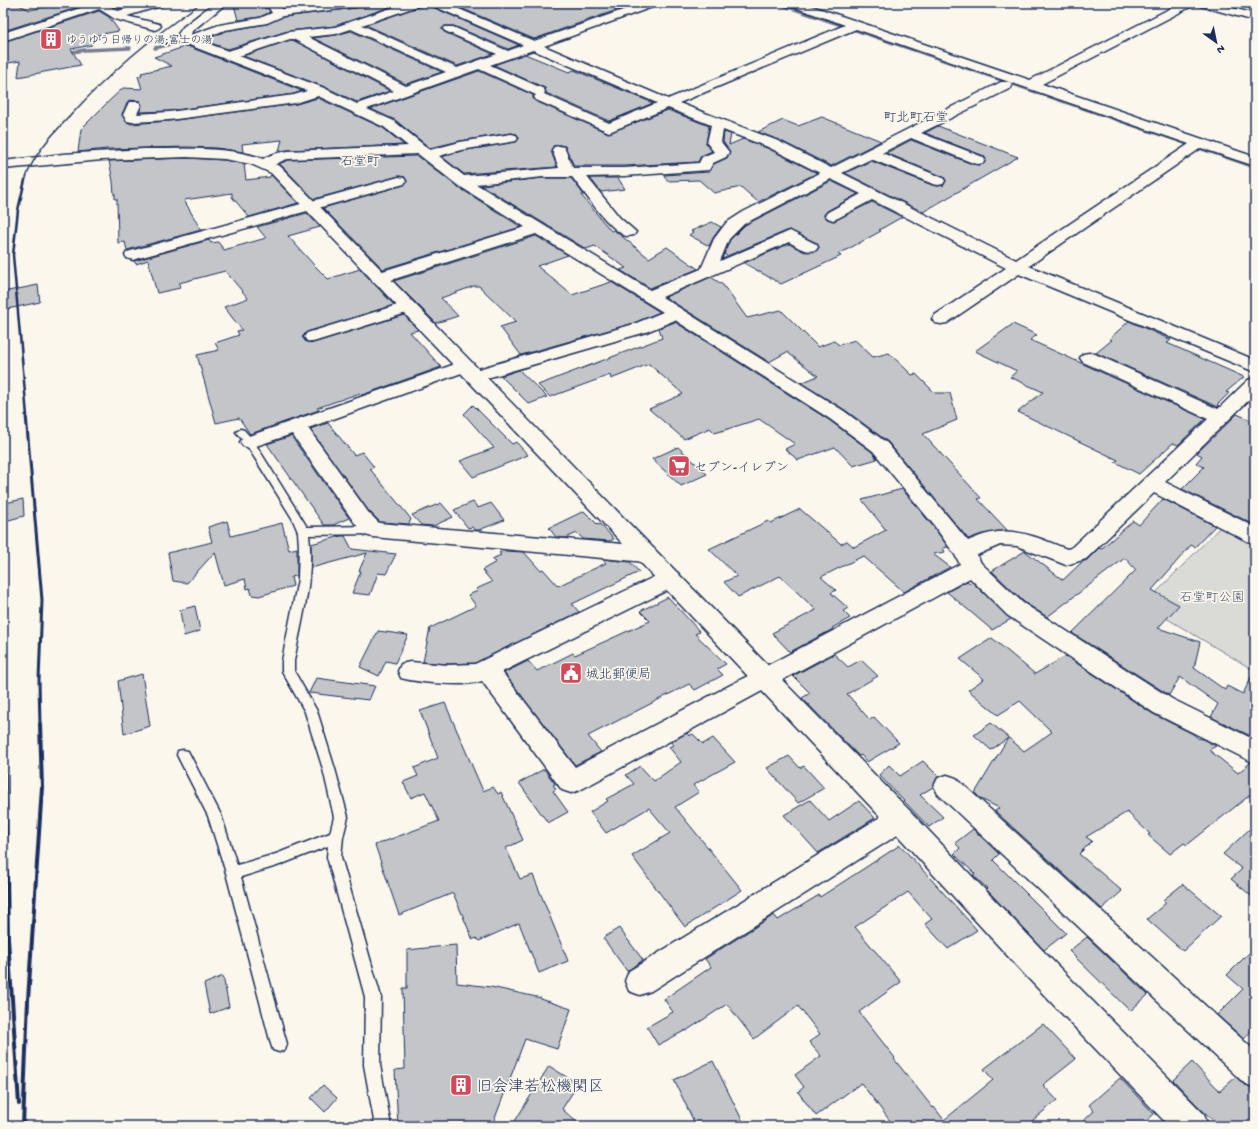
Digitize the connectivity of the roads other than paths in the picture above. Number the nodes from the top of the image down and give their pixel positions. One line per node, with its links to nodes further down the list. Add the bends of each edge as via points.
1 (160, 3): 16 (street)
2 (221, 3): 24 (street, via 187,29 184,34)
3 (363, 3): 13 (street)
4 (385, 3): 14 (street)
5 (417, 3): 14 (street)
6 (435, 3): 25 (street)
7 (614, 3): 15 (street)
8 (654, 3): 15 (street)
9 (792, 3): 20 (street)
10 (1190, 3): 31 (street)
11 (1201, 3): 17 (street)
12 (101, 4): 16 (street); 23 (street)
13 (275, 6): 24 (street, via 279,14 263,21 223,27)
14 (397, 10): 18 (street)
15 (633, 10): 25 (street)
16 (116, 15): 19 (street)
17 (1255, 18)
18 (352, 25): 22 (street, via 336,30); 29 (street)
19 (155, 26)
20 (851, 28): 31 (street); 34 (street)
21 (449, 29): 27 (street)
22 (295, 35): 26 (street); 33 (street)
23 (3, 37)
24 (192, 41): 26 (street)
25 (534, 45): 27 (street); 34 (street)
26 (229, 55): 32 (street)
27 (508, 55): 28 (street)
28 (480, 65): 29 (street); 34 (street, via 609,128)
29 (457, 73): 33 (street)
30 (1006, 85): 38 (street)
31 (1031, 85): 40 (street)
32 (319, 91): 35 (street, via 296,99 169,116 132,118 130,115); 36 (street)
33 (405, 91): 36 (street)
34 (669, 104): 37 (street)
35 (134, 105)
36 (357, 108): 42 (street, via 389,124)
37 (718, 123): 48 (street, via 714,143 722,152 707,160 704,167); 49 (street, via 773,144)
38 (909, 133): 43 (street); 44 (street)
39 (511, 138): 42 (street)
40 (1199, 143): 45 (street); 60 (street)
41 (559, 150): 48 (street)
42 (424, 152): 46 (street, via 288,155); 51 (street)
43 (869, 153): 49 (street); 52 (street)
44 (978, 160)
45 (1255, 162)
46 (266, 164): 47 (street, via 242,157 205,154 112,155); 54 (street, via 276,170)
47 (3, 165)
48 (571, 172): 51 (street); 57 (street)
49 (829, 172): 53 (street); 61 (street, via 734,223 720,242)
50 (399, 181): 54 (street)
51 (461, 181): 56 (street)
52 (938, 182)
53 (872, 194): 55 (street); 60 (street)
54 (310, 205): 59 (street); 62 (street)
55 (833, 215)
56 (538, 228): 62 (street); 63 (street)
57 (628, 232)
58 (810, 247): 61 (street, via 790,236)
59 (133, 255)
60 (1017, 267): 66 (street); 69 (street)
61 (708, 272): 63 (street)
62 (379, 278): 64 (street)
63 (649, 296): 65 (street)
64 (406, 307): 67 (street); 70 (street)
65 (676, 313): 70 (street, via 640,328); 80 (street, via 837,415 880,446 940,519)
66 (941, 319)
67 (313, 337)
68 (1089, 358): 72 (street)
69 (1255, 367)
70 (469, 371): 73 (street); 79 (street)
71 (1255, 384): 72 (street)
72 (1220, 417): 75 (street)
73 (296, 426): 74 (street); 76 (street)
74 (246, 437): 77 (lane)
75 (1152, 484): 78 (street); 80 (street, via 1078,554 1066,557 1019,539 1000,538 983,543)
76 (373, 530): 77 (lane); 79 (street)
77 (303, 531): 89 (lane, via 302,588 288,671 311,711 329,769 341,817)
78 (1255, 536)
79 (646, 554): 81 (street)
80 (968, 559): 84 (street); 85 (street, via 1015,609 1163,706)
81 (670, 579): 82 (street); 84 (street)
82 (486, 669): 83 (street, via 478,673 456,674); 84 (street, via 570,782)
83 (410, 671)
84 (764, 678): 88 (street)
85 (1255, 752)
86 (183, 755): 90 (lane, via 214,815)
87 (947, 786): 93 (street)
88 (900, 819): 91 (street); 95 (street, via 1037,966)
89 (336, 837): 90 (lane, via 277,860); 94 (lane, via 334,856 374,998 372,1065)
90 (233, 873): 92 (lane)
91 (640, 981)
92 (279, 1044)
93 (1255, 1072)
94 (383, 1126)
95 (1192, 1126)

